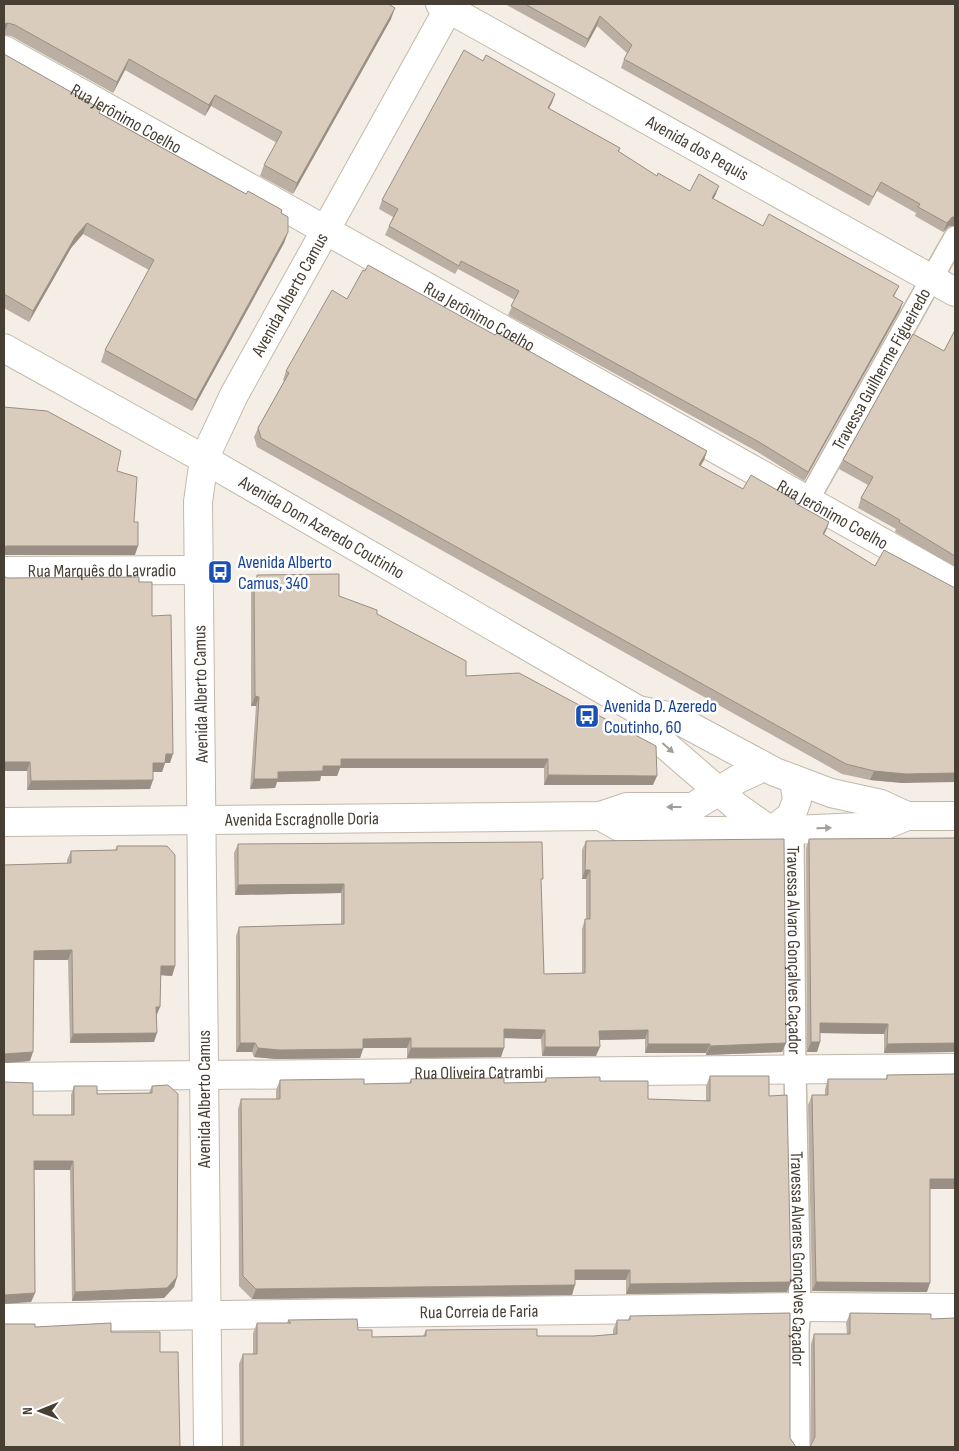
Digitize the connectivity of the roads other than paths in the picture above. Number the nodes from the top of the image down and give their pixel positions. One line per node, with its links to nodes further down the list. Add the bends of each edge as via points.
1 (447, 5): 3 (street, Avenida Alberto Camus); 5 (street, Avenida dos Pequis)
2 (4, 50): 3 (street, Rua Jerônimo Coelho)
3 (326, 230): 8 (street, Avenida Alberto Camus, via 234,394); 9 (street, Rua Jerônimo Coelho)
4 (955, 237): 5 (street, Travessa Guilherme Figueiredo)
5 (931, 279): 6 (street, Avenida dos Pequis); 9 (street, Travessa Guilherme Figueiredo)
6 (955, 292)
7 (4, 348): 8 (street, Avenida Dom Azeredo Coutinho)
8 (204, 460): 10 (street, Avenida Alberto Camus, via 198,502); 13 (street, Avenida Dom Azeredo Coutinho)
9 (808, 500): 12 (street, Rua Jerônimo Coelho)
10 (199, 570): 11 (street, Rua Marquês do Lavradio); 21 (street, Avenida Alberto Camus)
11 (4, 571)
12 (955, 583)
13 (638, 710): 14 (street, Avenida Dom Azeredo Coutinho, via 673,716); 16 (street, Avenida Dom Azeredo Coutinho, one-way to 16, via 656,737)
14 (764, 766): 15 (street, Avenida Escragnolle Doria); 16 (street, Avenida Escragnolle Doria)
15 (794, 779): 18 (street, Avenida Escragnolle Doria, via 831,793 882,804); 22 (street, via 797,800 792,816)
16 (718, 791): 17 (street, Avenida Escragnolle Doria, one-way to 17, via 693,807 627,807); 22 (street)
17 (600, 816): 21 (street, Avenida Escragnolle Doria); 22 (street, Avenida Escragnolle Doria, via 627,831)
18 (907, 816): 19 (street, Avenida Escragnolle Doria); 22 (street, Avenida Escragnolle Doria, one-way to 18, via 883,826)
19 (955, 816)
20 (4, 822): 21 (street, Avenida Escragnolle Doria)
21 (202, 822): 25 (street, Avenida Alberto Camus)
22 (782, 830): 24 (street, Travessa Alvaro Gonçalves Caçador)
23 (955, 1068): 24 (street, Rua Oliveira Catrambi)
24 (795, 1070): 25 (street, Rua Oliveira Catrambi); 27 (street, Travessa Alvares Gonçalves Caçador)
25 (204, 1076): 26 (street, Rua Oliveira Catrambi); 29 (street, Avenida Alberto Camus)
26 (4, 1077)
27 (800, 1307): 28 (street, Rua Correia de Faria); 29 (street, Rua Correia de Faria); 32 (street, Travessa Alvares Gonçalves Caçador)
28 (955, 1308)
29 (206, 1317): 30 (street, Rua Correia de Faria); 31 (street, Avenida Alberto Camus)
30 (4, 1318)
31 (208, 1447)
32 (799, 1447)

